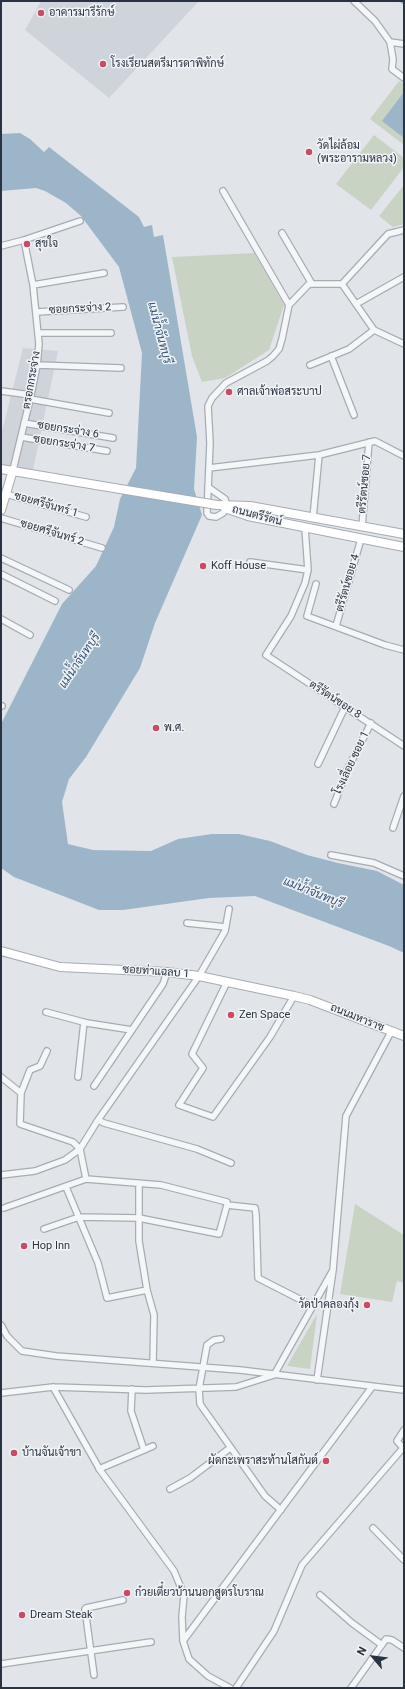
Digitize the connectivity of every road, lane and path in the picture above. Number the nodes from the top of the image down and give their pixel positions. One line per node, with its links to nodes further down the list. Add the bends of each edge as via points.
1 (354, 1): 2 (street, via 375,21)
2 (390, 42): 3 (street); 4 (street, via 392,69)
3 (404, 44)
4 (404, 78)
5 (224, 191): 17 (street)
6 (80, 221): 9 (street)
7 (404, 230): 14 (street, via 388,234)
8 (282, 233): 13 (street)
9 (24, 240): 10 (street); 15 (street, ตรอกกระจ่าง)
10 (1, 246)
11 (104, 273): 15 (street)
12 (404, 277): 16 (street)
13 (312, 284): 14 (street); 17 (street, via 309,284)
14 (342, 284): 16 (street)
15 (33, 285): 19 (street, ตรอกกระจ่าง)
16 (356, 304): 20 (street)
17 (289, 305): 39 (street, via 282,339 273,356 226,382 210,401)
18 (123, 307): 19 (street, ซอยกระจ่าง 2)
19 (37, 312): 21 (street, ตรอกกระจ่าง)
20 (374, 330): 23 (street); 24 (street, via 349,349)
21 (39, 333): 22 (street); 25 (street, ตรอกกระจ่าง)
22 (111, 333)
23 (404, 344)
24 (331, 356): 26 (street); 31 (street)
25 (37, 365): 27 (street); 29 (street, ตรอกกระจ่าง)
26 (310, 365)
27 (121, 368)
28 (1, 391): 29 (street)
29 (30, 397): 30 (street); 32 (street, ตรอกกระจ่าง)
30 (109, 413)
31 (354, 415)
32 (24, 423): 33 (street, ตรอกกระจ่าง); 34 (street, ซอยกระจ่าง 6)
33 (21, 437): 36 (street, ซอยกระจ่าง 7); 41 (street, ตรอกกระจ่าง)
34 (113, 438)
35 (369, 442): 37 (street); 38 (street, via 376,441); 49 (street, ตรีรัตน์ซอย 7)
36 (107, 451)
37 (319, 455): 39 (street); 48 (street)
38 (404, 456)
39 (209, 468): 42 (street)
40 (1, 469): 41 (main road, ถนนตรีรัตน์)
41 (13, 470): 43 (main road); 44 (main road, ถนนตรีรัตน์, bridge)
42 (208, 488): 44 (street, via 225,499); 44 (street, via 208,515 219,516)
43 (6, 494): 45 (main road); 46 (street, ซอยศรีจันทร์ 1)
44 (223, 506): 48 (main road, ถนนตรีรัตน์, via 250,506); 50 (main road, ถนนตรีรัตน์, via 248,516)
45 (1, 510)
46 (86, 517)
47 (1, 518): 54 (street, ซอยศรีจันทร์ 2)
48 (313, 518): 49 (main road, ถนนตรีรัตน์)
49 (362, 527): 51 (main road, ถนนตรีรัตน์)
50 (305, 528): 52 (main road, ถนนตรีรัตน์); 57 (street)
51 (404, 534)
52 (361, 539): 53 (main road, ถนนตรีรัตน์); 63 (street, ตรีรัตน์ซอย 4)
53 (404, 547)
54 (102, 548)
55 (1, 558): 60 (street)
56 (250, 562): 57 (street)
57 (308, 570): 66 (street, ตรีรัตน์ซอย 8, via 301,596 266,655)
58 (1, 574): 61 (street)
59 (316, 584): 63 (street, via 307,616)
60 (69, 590)
61 (55, 601)
62 (1, 619): 64 (street)
63 (336, 626): 65 (street)
64 (30, 635)
65 (404, 650)
66 (345, 707): 67 (street, ตรีรัตน์ซอย 8); 69 (street)
67 (371, 724): 68 (street, ตรีรัตน์ซอย 8); 71 (street, โรงเลื่อย ซอย 1, via 348,768)
68 (404, 746)
69 (318, 764)
70 (404, 796): 72 (street)
71 (334, 804)
72 (393, 828)
73 (330, 855): 74 (street, via 374,863)
74 (404, 876)
75 (229, 909): 77 (street)
76 (187, 923): 77 (street)
77 (226, 927): 80 (street)
78 (1, 951): 79 (main road, ซอยท่าแฉลบ 1, via 60,967)
79 (167, 972): 80 (main road, ซอยท่าแฉลบ 1); 86 (street, via 164,984)
80 (199, 976): 81 (main road, ซอยท่าแฉลบ 1); 94 (street)
81 (227, 982): 82 (main road, ซอยท่าแฉลบ 1); 82 (street, via 192,1054 203,1068 179,1105 213,1117 270,1037)
82 (294, 996): 83 (main road, ซอยท่าแฉลบ 1)
83 (310, 1000): 87 (main road, ถนนมหาราช)
84 (46, 1012): 85 (street)
85 (84, 1022): 86 (street); 91 (street)
86 (132, 1030): 92 (street)
87 (391, 1032): 88 (main road, ถนนมหาราช); 106 (street, via 346,1116)
88 (404, 1036)
89 (47, 1051): 93 (street, via 42,1065 30,1070)
90 (1, 1077): 93 (street)
91 (78, 1077)
92 (94, 1086)
93 (21, 1093): 95 (street, via 20,1124 73,1142)
94 (98, 1120): 95 (street); 96 (street, via 197,1149)
95 (80, 1149): 97 (street, via 65,1160 35,1171); 98 (street)
96 (231, 1163)
97 (1, 1174)
98 (86, 1179): 99 (street); 100 (street)
99 (139, 1184): 101 (street, via 161,1185 227,1202); 104 (street)
100 (66, 1187): 102 (street); 103 (street)
101 (227, 1205): 104 (street, via 219,1234); 108 (street, via 255,1208 258,1278)
102 (4, 1208)
103 (79, 1217): 104 (street); 105 (street); 107 (street, via 98,1263 107,1298)
104 (139, 1218): 107 (street, via 139,1241)
105 (44, 1229)
106 (333, 1270): 108 (street); 114 (street)
107 (147, 1290): 111 (street, via 154,1314)
108 (313, 1306): 113 (street)
109 (1, 1325): 111 (street, via 7,1336 22,1351)
110 (221, 1338): 112 (street, via 207,1345)
111 (153, 1363): 112 (street)
112 (204, 1367): 113 (street); 118 (street)
113 (274, 1375): 114 (street); 118 (street, via 236,1386)
114 (317, 1380): 116 (street)
115 (53, 1387): 117 (street); 120 (street); 126 (street)
116 (372, 1387): 119 (street); 128 (street)
117 (132, 1389): 118 (street); 125 (street, via 131,1411)
118 (200, 1389): 123 (street, via 200,1404)
119 (404, 1390)
120 (1, 1393)
121 (404, 1430): 124 (street, via 397,1441)
122 (153, 1446): 125 (street)
123 (230, 1448): 127 (street, via 190,1478); 128 (street, via 265,1496)
124 (403, 1449): 141 (street, via 302,1565 274,1631)
125 (144, 1450): 126 (street)
126 (99, 1469): 133 (street, via 174,1571 184,1595)
127 (170, 1489)
128 (281, 1510): 133 (street)
129 (373, 1528): 130 (street)
130 (404, 1560)
131 (320, 1595): 135 (street, via 352,1623)
132 (123, 1600): 137 (street, via 85,1609)
133 (184, 1641): 140 (street, via 189,1659 208,1676)
134 (151, 1642): 137 (street)
135 (382, 1644): 136 (street, via 386,1639 392,1640); 142 (street)
136 (404, 1648)
137 (91, 1651): 138 (street); 139 (street)
138 (1, 1664)
139 (94, 1675)
140 (230, 1688)
141 (236, 1688)
142 (351, 1688)

